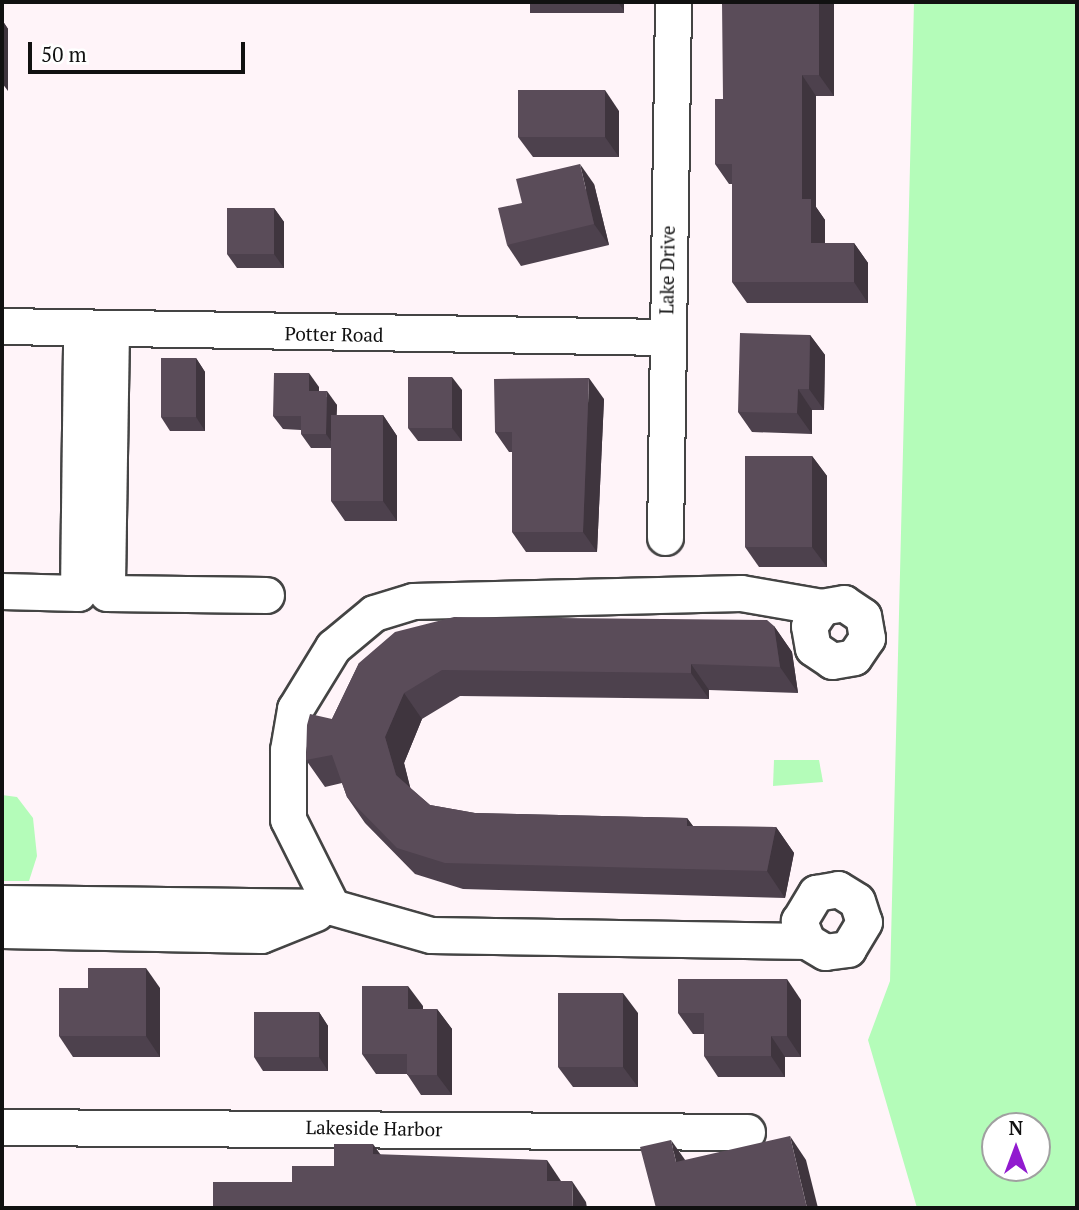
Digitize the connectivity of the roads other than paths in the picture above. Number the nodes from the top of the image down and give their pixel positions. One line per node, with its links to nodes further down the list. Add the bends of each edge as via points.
1 (673, 2): 4 (street, Lake Drive)
2 (2, 326): 3 (street, Potter Road)
3 (96, 329): 4 (street, Potter Road); 7 (street)
4 (666, 337): 5 (street, Lake Drive)
5 (665, 537)
6 (2, 592): 7 (street)
7 (93, 593): 8 (street)
8 (266, 595)
9 (822, 607): 11 (street, via 741,593 413,601 374,613 333,647 295,709 288,750 288,819)
10 (2, 903): 11 (street)
11 (332, 907): 12 (street, via 261,935); 13 (street, via 431,935)
12 (2, 930)
13 (807, 941)
14 (2, 1127): 15 (street, Lakeside Harbor)
15 (747, 1132)

